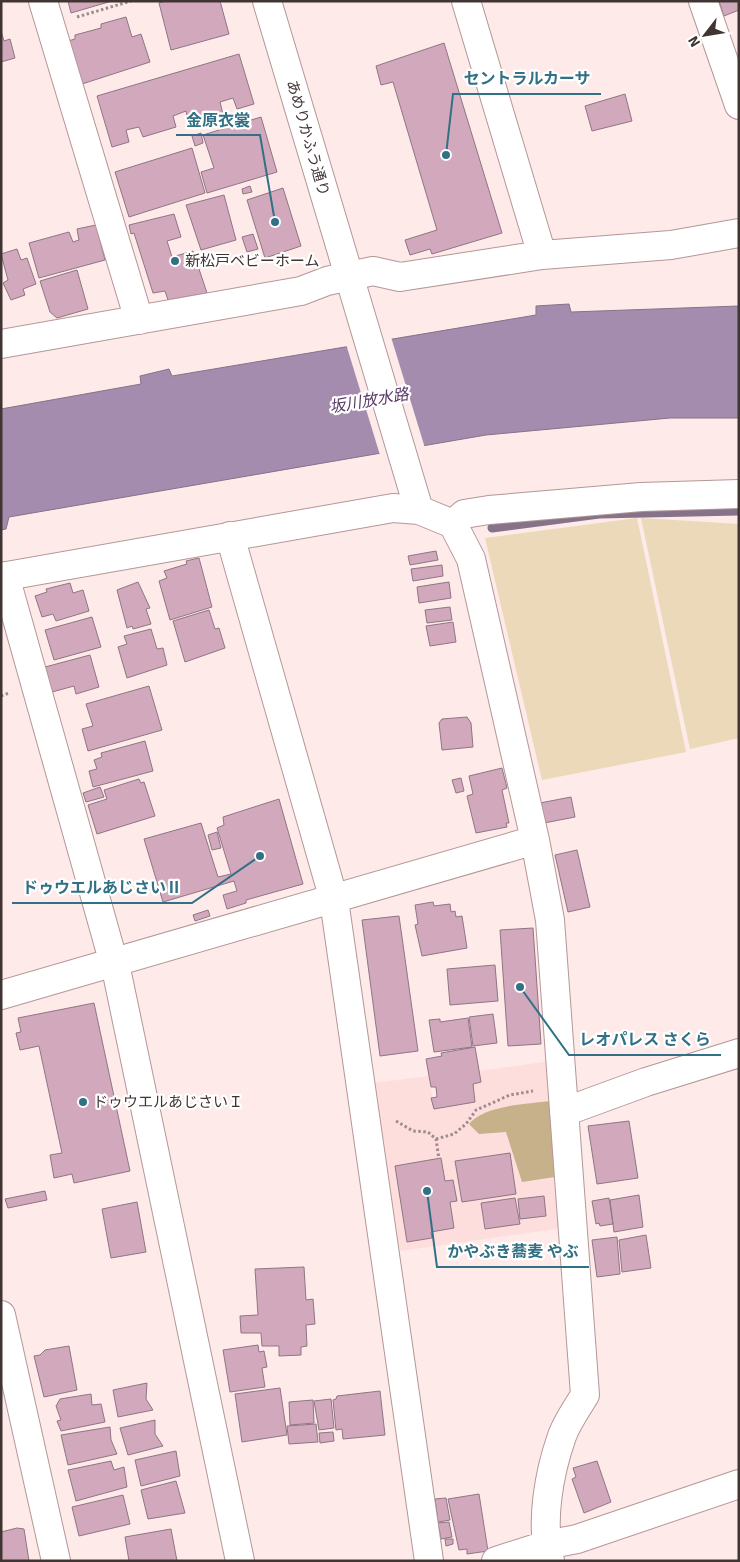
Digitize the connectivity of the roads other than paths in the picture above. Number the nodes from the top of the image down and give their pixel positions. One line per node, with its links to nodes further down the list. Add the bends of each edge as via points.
1 (267, 1): 8 (street, あめりかふう通り)
2 (466, 1): 7 (street)
3 (703, 1): 5 (street)
4 (47, 13): 9 (street)
5 (739, 105)
6 (739, 233): 7 (street, via 671,245)
7 (542, 255): 8 (street, via 400,277 373,271)
8 (349, 275): 9 (street, via 300,291); 12 (street, あめりかふう通り)
9 (139, 320): 10 (street)
10 (1, 344)
11 (739, 494): 13 (street, via 641,497 489,510 464,514)
12 (417, 504): 13 (street); 14 (street)
13 (453, 524): 16 (street, via 471,559)
14 (230, 536): 15 (street); 17 (street)
15 (3, 576): 18 (street)
16 (535, 840): 17 (street); 21 (street, via 550,920)
17 (334, 900): 18 (street); 27 (street)
18 (114, 963): 19 (street); 26 (street)
19 (1, 995)
20 (739, 1053): 21 (street, via 646,1082)
21 (563, 1099): 24 (street, via 585,1395 563,1434 552,1471)
22 (1, 1315): 25 (street)
23 (739, 1484): 24 (street, via 577,1539)
24 (548, 1553): 28 (street)
25 (56, 1561)
26 (240, 1561)
27 (429, 1561)
28 (496, 1561)

